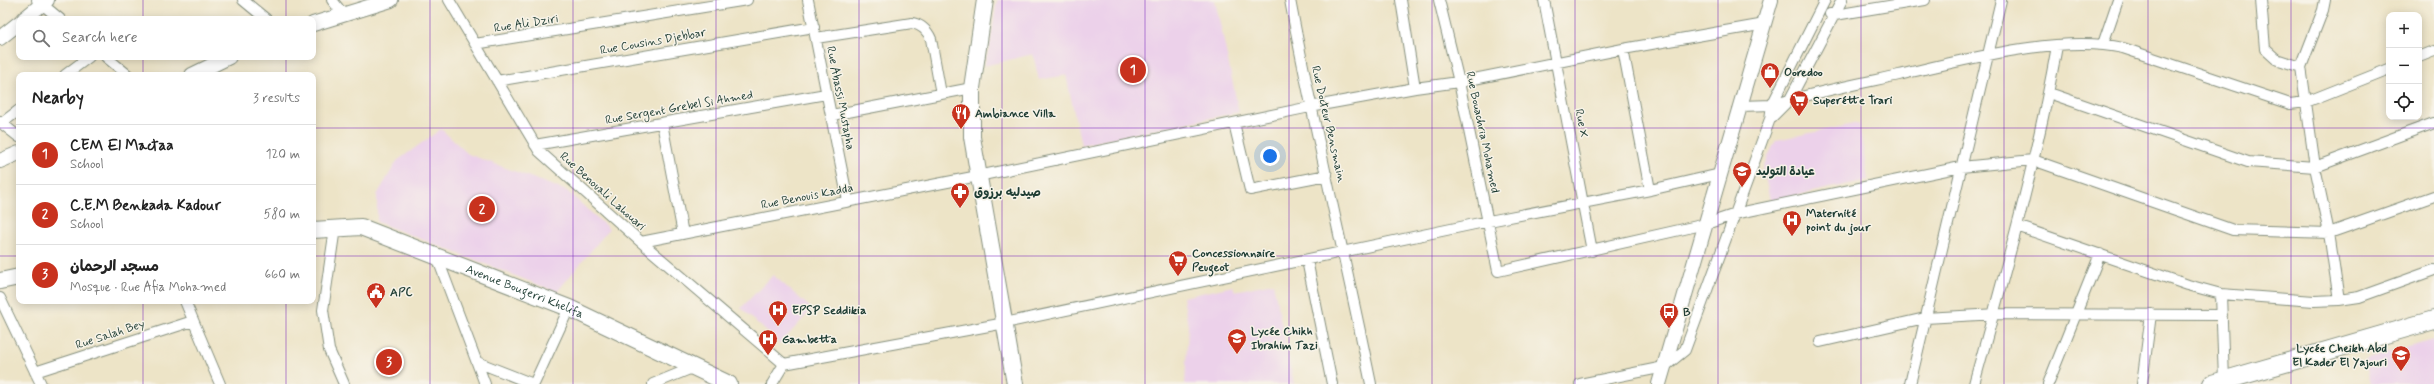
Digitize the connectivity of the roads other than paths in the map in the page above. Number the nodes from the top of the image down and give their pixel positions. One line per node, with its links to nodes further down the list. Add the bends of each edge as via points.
1 (243, 0): 26 (street)
2 (332, 0): 22 (street)
3 (391, 0): 22 (street)
4 (449, 0): 33 (street, Rue Benouali Lahouari)
5 (746, 0): 33 (street, Rue Ali Dziri)
6 (808, 0): 30 (street, Rue Abassi Mustapha)
7 (985, 0): 51 (main road)
8 (1290, 0): 60 (street, Rue Docteur Bensmain)
9 (1401, 0): 52 (street)
10 (1438, 0): 50 (street, Rue Bouachria Mohamed)
11 (1544, 0): 43 (street, Rue X)
12 (1772, 0): 28 (street)
13 (1825, 0): 21 (street)
14 (1842, 0): 23 (street)
15 (1924, 0): 23 (street)
16 (2001, 0): 38 (street)
17 (2118, 0): 34 (street)
18 (2261, 0): 44 (street, via 2265,48 2276,59)
19 (2325, 0): 44 (street)
20 (42, 1): 24 (street); 25 (street)
21 (1820, 11): 23 (street); 58 (street)
22 (343, 14): 27 (street)
23 (1835, 15): 56 (street)
24 (27, 16)
25 (57, 16)
26 (262, 16)
27 (316, 23)
28 (1765, 24): 36 (street, Rue Benouis Kadda); 59 (street)
29 (16, 25): 31 (street)
30 (814, 27): 32 (street, Rue Abassi Mustapha); 49 (street, Rue Cousins Djebbar)
31 (0, 38)
32 (816, 38): 54 (street, Rue Abassi Mustapha); 55 (street, via 917,24 927,31 931,39)
33 (475, 44): 49 (street, Rue Benouali Lahouari)
34 (2103, 44): 35 (street); 57 (street, via 2123,48 2290,104)
35 (2057, 46): 38 (street); 53 (street)
36 (1623, 49): 43 (street, Rue Benouis Kadda); 78 (street)
37 (2434, 51): 39 (street)
38 (1986, 55): 56 (street); 73 (street)
39 (2422, 56)
40 (85, 60): 46 (street)
41 (110, 60): 47 (street)
42 (223, 60): 48 (street)
43 (1556, 62): 50 (street, Rue Benouis Kadda); 81 (street, Rue X)
44 (2301, 67): 57 (street)
45 (2386, 70): 57 (street)
46 (69, 72)
47 (124, 72)
48 (198, 72)
49 (497, 81): 69 (street, Rue Benouali Lahouari)
50 (1459, 82): 52 (street, Rue Benouis Kadda); 83 (street, Rue Bouachria Mohamed)
51 (972, 88): 55 (street); 77 (main road, via 972,137)
52 (1415, 88): 60 (street, Rue Benouis Kadda)
53 (2049, 93): 71 (street); 74 (street, via 2248,162)
54 (826, 94): 62 (street, Rue Abassi Mustapha); 65 (street, Rue Sergent Grebel Si Ahmed)
55 (941, 94): 62 (street)
56 (1790, 100): 58 (street); 63 (street)
57 (2306, 102): 74 (street)
58 (1772, 104): 59 (street); 63 (street)
59 (1741, 106): 75 (street)
60 (1310, 107): 66 (street, Rue Benouis Kadda); 76 (street, Rue Docteur Bensmain)
61 (16, 112): 64 (street)
62 (832, 115): 80 (street, Rue Abassi Mustapha)
63 (1770, 119): 82 (street)
64 (1, 122): 68 (street)
65 (662, 123): 69 (street, Rue Sergent Grebel Si Ahmed); 89 (street)
66 (1234, 123): 76 (street, via 1250,190); 77 (street, Rue Benouis Kadda)
67 (2434, 123): 74 (street)
68 (16, 134)
69 (535, 145): 90 (street, Rue Benouali Lahouari)
70 (16, 154): 72 (street)
71 (2033, 160): 73 (street); 85 (street); 88 (street, via 2233,230)
72 (0, 161)
73 (1961, 167): 82 (street); 108 (street)
74 (2315, 168): 88 (street)
75 (1720, 174): 78 (street); 84 (street)
76 (1327, 175): 92 (street, Rue Docteur Bensmain)
77 (978, 176): 80 (street, Rue Benouis Kadda); 111 (main road)
78 (1650, 190): 81 (street)
79 (2434, 196): 88 (street)
80 (848, 201): 89 (street, Rue Benouis Kadda)
81 (1584, 203): 83 (street); 91 (street, Rue X)
82 (1734, 215): 84 (street); 117 (street, via 1685,350)
83 (1489, 221): 91 (street, Rue Bouachria Mohamed, via 1498,271); 92 (street)
84 (1706, 224): 91 (street); 117 (street)
85 (2017, 226): 93 (street); 105 (street)
86 (335, 228): 87 (main road, Avenue Bougerri Khelifa); 94 (main road, Avenue Bougerri Khelifa, via 361,227); 122 (street, via 323,310 329,350)
87 (316, 230)
88 (2329, 233): 101 (street)
89 (683, 234): 90 (street, Rue Benouis Kadda)
90 (641, 242): 115 (street, Rue Benouali Lahouari)
91 (1592, 251)
92 (1345, 253): 95 (street); 131 (street, Rue Docteur Bensmain)
93 (2100, 254): 99 (street); 104 (street)
94 (437, 257): 103 (main road, Avenue Bougerri Khelifa); 114 (street)
95 (1308, 260): 111 (street); 130 (street)
96 (2434, 270): 101 (street, via 2359,297)
97 (16, 278): 98 (main road)
98 (0, 281)
99 (2221, 294): 101 (street, via 2314,301); 107 (street)
100 (0, 298): 118 (street)
101 (2339, 300)
102 (186, 304): 110 (street)
103 (569, 308): 116 (main road, Avenue Bougerri Khelifa); 124 (street)
104 (2076, 313): 105 (street); 106 (street); 136 (street)
105 (1993, 314): 108 (street); 135 (street)
106 (2152, 314): 107 (street); 137 (street)
107 (2222, 315): 119 (street)
108 (1925, 318): 113 (street); 134 (street)
109 (2434, 320): 119 (highway)
110 (193, 321): 118 (street, Rue Salah Bey); 121 (street)
111 (1005, 323): 115 (street); 129 (main road)
112 (2434, 330): 138 (highway)
113 (1820, 342)
114 (477, 362): 123 (street); 124 (street)
115 (784, 364): 128 (street)
116 (690, 366): 125 (street); 126 (street); 127 (main road, Avenue Bougerri Khelifa)
117 (1664, 367): 132 (street); 133 (street)
118 (35, 372): 120 (street)
119 (2218, 382)
120 (41, 384)
121 (220, 384)
122 (344, 384)
123 (485, 384)
124 (534, 384)
125 (653, 384)
126 (707, 384)
127 (729, 384)
128 (772, 384)
129 (1015, 384)
130 (1332, 384)
131 (1371, 384)
132 (1580, 384)
133 (1659, 384)
134 (1910, 384)
135 (1974, 384)
136 (2048, 384)
137 (2142, 384)
138 (2249, 384)

